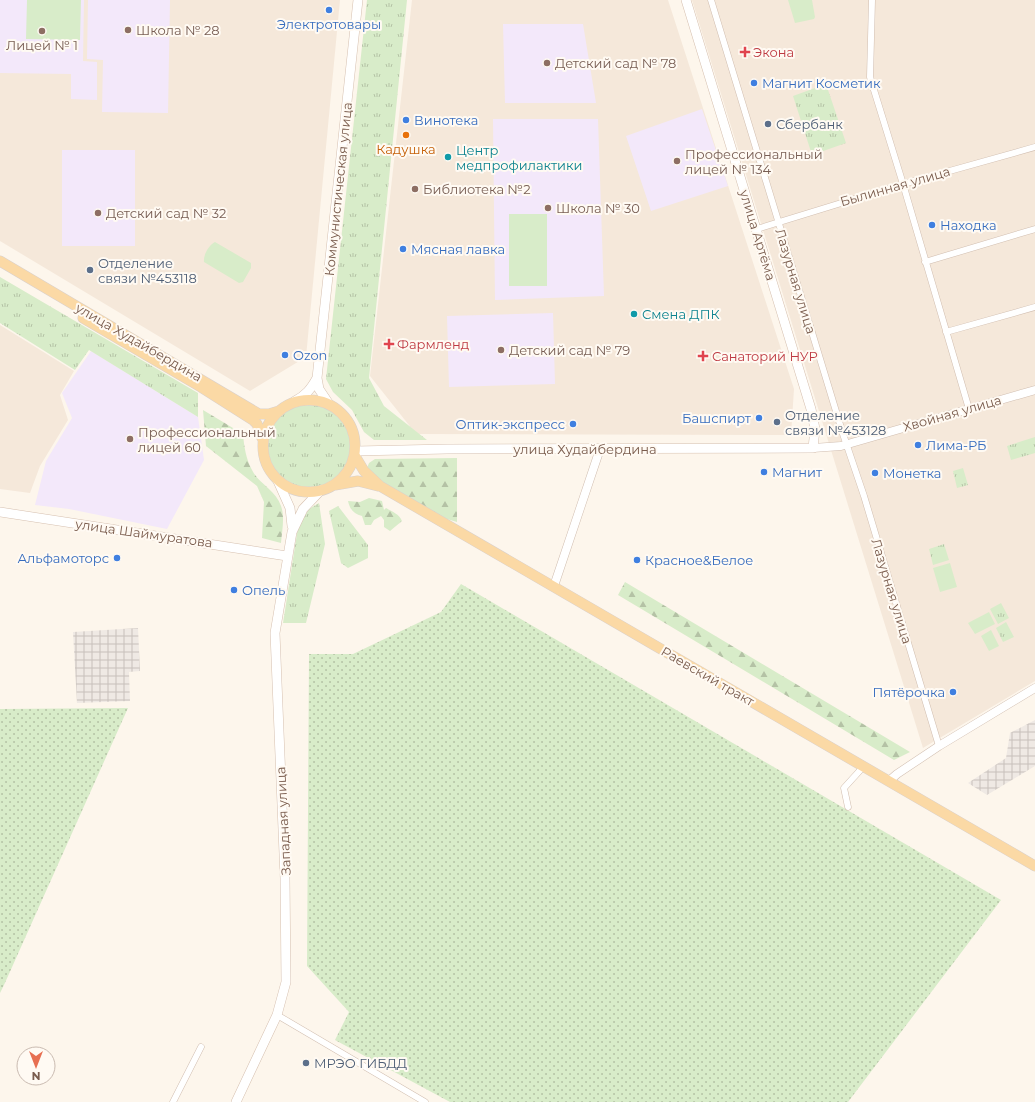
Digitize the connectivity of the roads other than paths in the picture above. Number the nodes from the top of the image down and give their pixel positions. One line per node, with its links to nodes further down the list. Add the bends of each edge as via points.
1 (358, 0): 15 (main road, Коммунистическая улица)
2 (686, 0): 8 (main road, улица Артёма)
3 (711, 0): 7 (street, Лазурная улица)
4 (872, 0): 6 (street, via 870,77)
5 (1035, 147): 6 (street, Былинная улица)
6 (903, 184): 7 (street, Былинная улица); 11 (street)
7 (778, 221): 8 (street, Былинная улица); 22 (street, Лазурная улица)
8 (757, 229): 23 (main road, улица Артёма, via 811,409)
9 (1035, 229): 11 (street)
10 (0, 261): 20 (main road, улица Худайбердина, via 259,414)
11 (925, 262): 14 (street)
12 (0, 269): 21 (main road, улица Худайбердина, via 208,391 257,424)
13 (1035, 307): 14 (street)
14 (946, 332): 19 (street)
15 (317, 378): 17 (main road, Коммунистическая улица, via 306,394); 18 (main road, Коммунистическая улица, via 319,389)
16 (1035, 390): 19 (street, Хвойная улица)
17 (295, 401): 18 (main road, via 308,399); 20 (main road)
18 (329, 404): 25 (main road, via 339,411 352,427 356,437)
19 (969, 409): 22 (street, Хвойная улица)
20 (279, 411): 21 (main road, via 270,420)
21 (262, 438): 26 (main road, via 266,462)
22 (847, 444): 23 (street, Хвойная улица, via 831,448); 35 (street, Лазурная улица)
23 (814, 448): 24 (main road, улица Худайбердина)
24 (600, 449): 25 (main road, улица Худайбердина); 33 (street)
25 (355, 453): 27 (main road, via 349,469); 28 (main road, Раевский тракт, via 364,471)
26 (277, 479): 29 (main road, via 297,490); 31 (main road, Западная улица, via 290,508)
27 (332, 486): 28 (main road, Раевский тракт, via 358,481); 29 (main road)
28 (380, 486): 33 (main road, Раевский тракт)
29 (321, 490): 31 (main road, Западная улица, via 303,509)
30 (0, 512): 32 (main road, улица Шаймуратова)
31 (292, 532): 32 (main road, Западная улица)
32 (287, 556): 40 (main road, Западная улица, via 275,633 287,950 286,982)
33 (554, 586): 36 (main road, Раевский тракт)
34 (1035, 688): 35 (street)
35 (939, 746): 37 (street)
36 (864, 766): 37 (main road, Раевский тракт); 38 (street, via 844,788)
37 (889, 781): 39 (main road, Раевский тракт)
38 (848, 807)
39 (1035, 866)
40 (277, 1015): 43 (main road, Западная улица); 44 (street)
41 (201, 1047): 42 (street)
42 (173, 1102)
43 (236, 1102)
44 (425, 1102)

